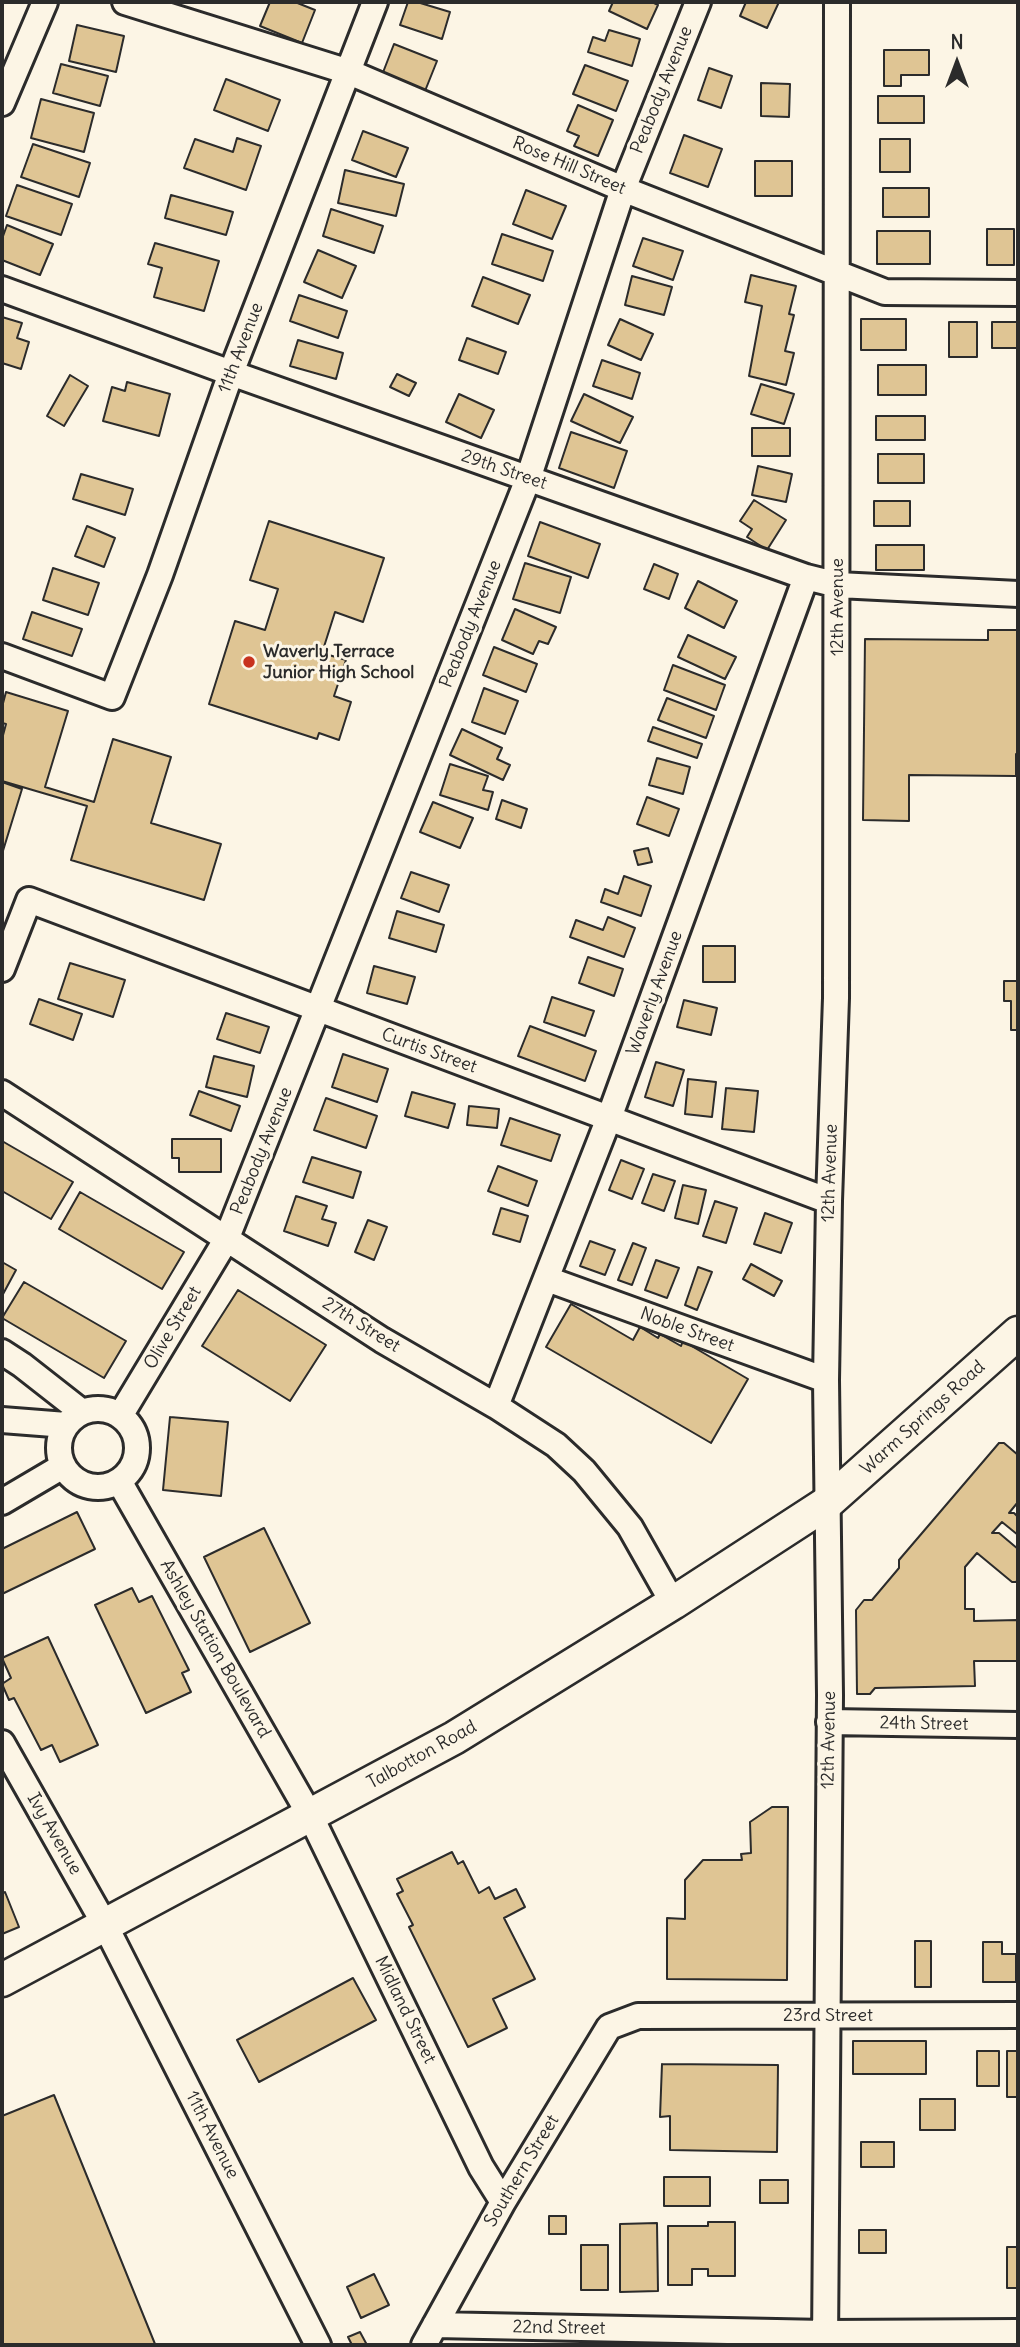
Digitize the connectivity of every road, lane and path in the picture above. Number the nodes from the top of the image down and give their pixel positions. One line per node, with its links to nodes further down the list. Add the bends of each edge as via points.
1 (45, 2): 7 (street)
2 (125, 2): 6 (street, Rose Hill Street)
3 (375, 2): 6 (street, 11th Avenue)
4 (698, 2): 8 (street, Peabody Avenue)
5 (837, 2): 9 (street, 12th Avenue)
6 (349, 72): 8 (street, Rose Hill Street); 12 (street, 11th Avenue)
7 (2, 103)
8 (623, 189): 9 (street, Rose Hill Street); 13 (street, Peabody Avenue)
9 (838, 272): 11 (street, Rose Hill Street, via 885,292); 15 (street, 12th Avenue)
10 (2, 289): 12 (street, 29th Street)
11 (1018, 293)
12 (231, 373): 13 (street, 29th Street); 17 (street, 11th Avenue, via 112,696)
13 (528, 479): 14 (street, 29th Street); 19 (street, Peabody Avenue)
14 (806, 576): 15 (street, 29th Street); 21 (street, Waverly Avenue)
15 (838, 585): 16 (street, 29th Street); 22 (street, 12th Avenue, via 836,998)
16 (1018, 594)
17 (2, 656)
18 (2, 970): 19 (street, Curtis Street, via 29,900)
19 (318, 1009): 21 (street, Curtis Street); 23 (street, Peabody Avenue)
20 (2, 1093): 23 (street, 27th Street)
21 (609, 1118): 22 (street, Curtis Street); 24 (street, Waverly Avenue)
22 (829, 1201): 27 (street, 12th Avenue)
23 (226, 1240): 28 (street, 27th Street); 29 (street, Olive Street)
24 (547, 1279): 27 (street, Noble Street); 28 (street, Waverly Avenue)
25 (1018, 1333): 35 (main road, Warm Springs Road)
26 (2, 1352): 30 (street, via 22,1365)
27 (826, 1380): 35 (street, 12th Avenue)
28 (496, 1406): 36 (street, 27th Street, via 556,1445 584,1471 630,1527)
29 (120, 1416): 30 (street, via 95,1409); 33 (street, via 130,1425 137,1449 135,1461)
30 (74, 1419): 31 (street); 32 (street, via 59,1445)
31 (2, 1420)
32 (63, 1466): 33 (street, via 82,1484 107,1486); 34 (street)
33 (119, 1481): 40 (street, Ashley Station Boulevard)
34 (2, 1502)
35 (827, 1503): 36 (main road, Talbotton Road); 37 (street, 12th Avenue)
36 (673, 1603): 40 (main road, Talbotton Road, via 454,1738)
37 (829, 1722): 38 (street, 24th Street); 45 (street, 12th Avenue)
38 (1018, 1726)
39 (2, 1743): 41 (street, Ivy Avenue)
40 (310, 1817): 41 (main road, Talbotton Road); 46 (street, Midland Street, via 475,2155)
41 (106, 1925): 42 (main road, Talbotton Road); 50 (street, 11th Avenue)
42 (2, 1980)
43 (1018, 2015): 45 (street, 23rd Street)
44 (638, 2016): 45 (street, 23rd Street); 46 (street, Southern Street, via 609,2027)
45 (827, 2016): 49 (street, 12th Avenue)
46 (503, 2202): 48 (street, Southern Street)
47 (1018, 2332): 49 (street, 22nd Street)
48 (430, 2335): 49 (street, 22nd Street)
49 (825, 2339)
50 (318, 2345)

